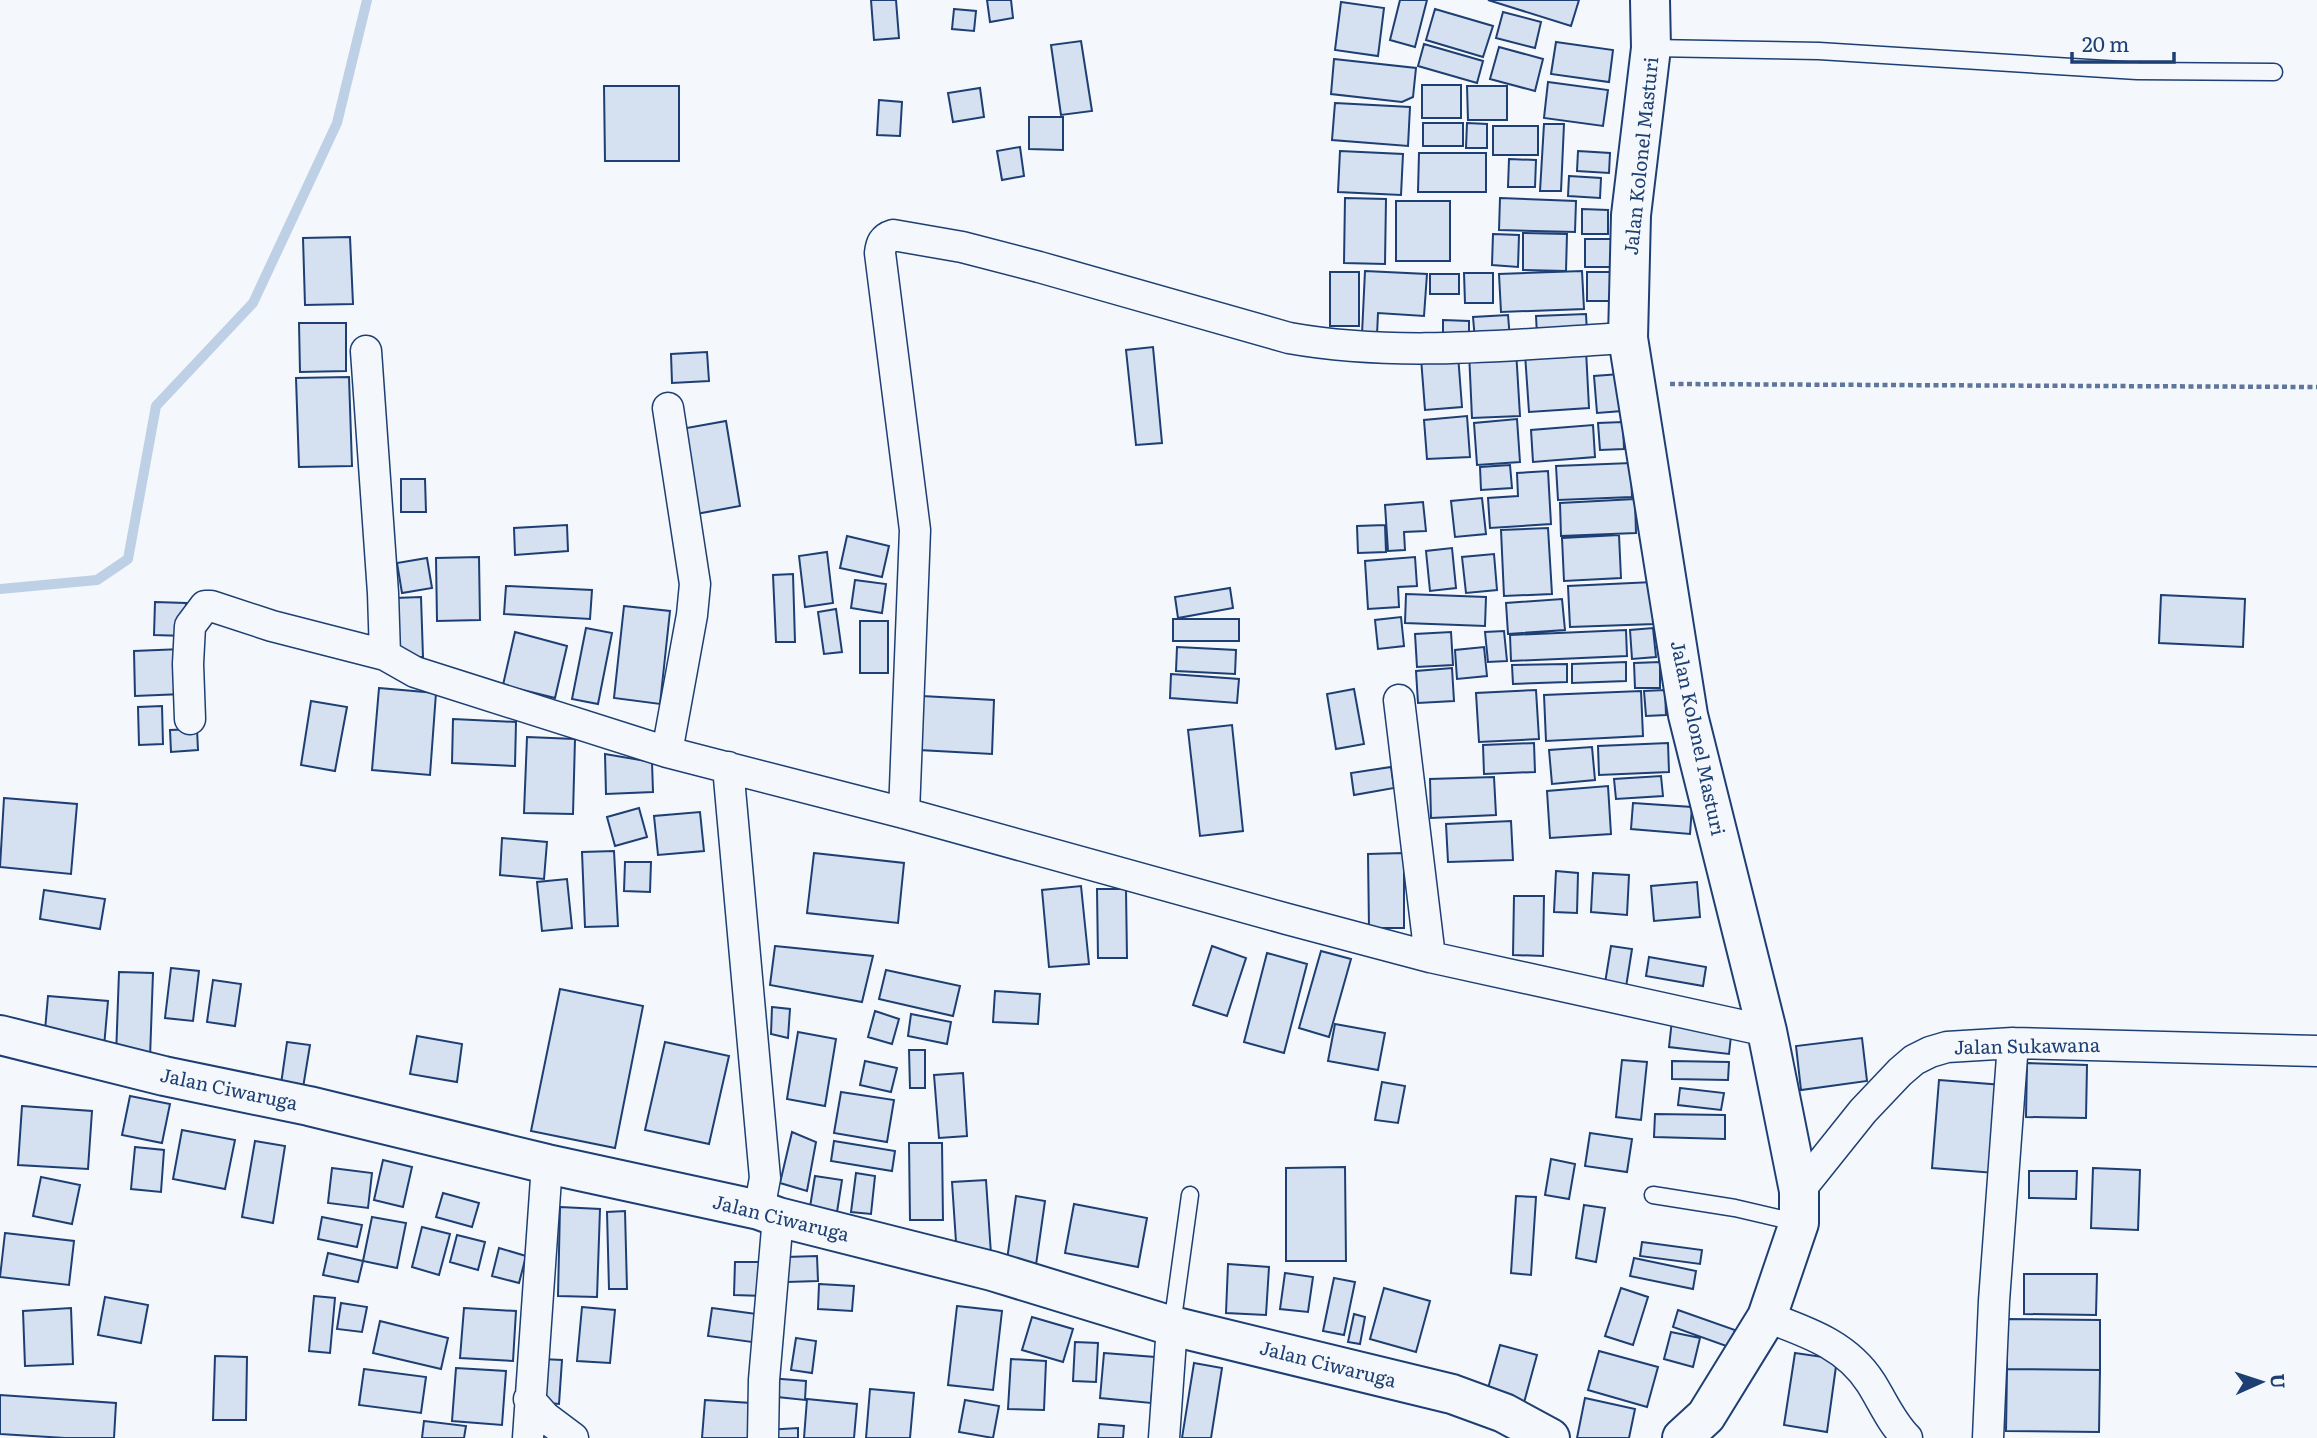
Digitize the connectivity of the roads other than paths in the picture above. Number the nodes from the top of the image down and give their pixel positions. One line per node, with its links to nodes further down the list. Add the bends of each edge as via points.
1 (1650, 0): 2 (street, Jalan Kolonel Masturi)
2 (1651, 48): 3 (lane, via 1819,51 2137,71); 4 (street, Jalan Kolonel Masturi, via 1631,215)
3 (2274, 72)
4 (1628, 338): 12 (street, via 1420,349 1324,344 1243,326 962,247 888,237 880,253 915,530); 14 (street, Jalan Kolonel Masturi, via 1688,715)
5 (366, 351): 7 (street)
6 (668, 408): 10 (street, via 695,584)
7 (385, 655): 9 (street, via 205,606 190,626); 10 (street, via 415,672)
8 (1399, 700): 13 (street)
9 (190, 719)
10 (667, 751): 11 (street)
11 (728, 767): 12 (street); 22 (street)
12 (904, 813): 13 (street)
13 (1430, 957): 14 (street)
14 (1767, 1031): 21 (street, Jalan Kolonel Masturi)
15 (0, 1035): 18 (street, Jalan Ciwaruga)
16 (2013, 1043): 17 (street, Jalan Sukawana); 21 (street, Jalan Sukawana, via 1947,1047 1914,1060 1863,1111); 33 (street)
17 (2317, 1051)
18 (547, 1164): 22 (street, Jalan Ciwaruga); 25 (street)
19 (1190, 1195): 24 (lane)
20 (1653, 1195): 21 (lane, via 1735,1208)
21 (1799, 1207): 23 (street)
22 (768, 1213): 24 (street, Jalan Ciwaruga, via 992,1271); 28 (street)
23 (1767, 1317): 31 (street, via 1706,1416); 32 (street, via 1823,1339 1850,1359)
24 (1172, 1326): 29 (street); 30 (street, Jalan Ciwaruga, via 1452,1394 1504,1413)
25 (529, 1399): 26 (street); 27 (street)
26 (528, 1438)
27 (573, 1438)
28 (763, 1438)
29 (1164, 1438)
30 (1550, 1438)
31 (1682, 1438)
32 (1907, 1438)
33 (1988, 1438)

